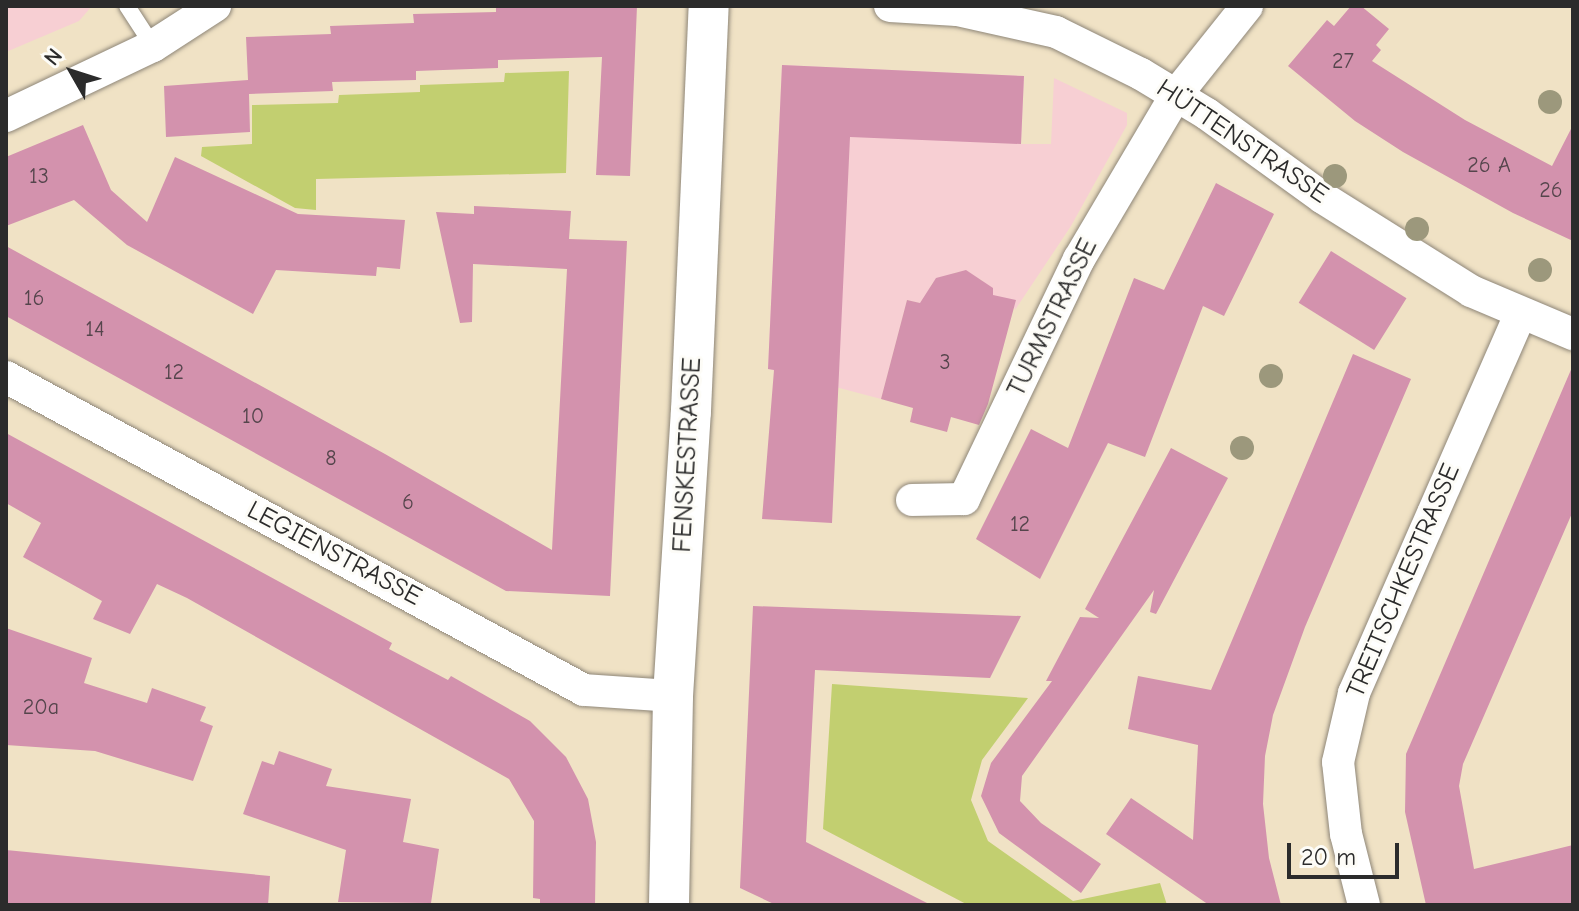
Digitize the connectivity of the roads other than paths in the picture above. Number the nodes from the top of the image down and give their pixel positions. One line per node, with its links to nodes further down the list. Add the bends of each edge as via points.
1 (127, 6): 6 (lane)
2 (215, 6): 6 (street)
3 (709, 6): 13 (street, FENSKESTRASSE)
4 (890, 6): 7 (street, HÜTTENSTRASSE, via 957,10 1056,32)
5 (1247, 6): 7 (street)
6 (153, 46): 8 (street)
7 (1176, 95): 9 (street, HÜTTENSTRASSE, via 1350,215 1471,291); 12 (street, TURMSTRASSE, via 1079,259 964,499)
8 (6, 116)
9 (1520, 315): 10 (street, HÜTTENSTRASSE); 15 (street, TREITSCHKESTRASSE, via 1354,693 1338,762 1346,834)
10 (1573, 334)
11 (6, 377): 13 (street, LEGIENSTRASSE, via 584,690)
12 (912, 500)
13 (673, 696): 14 (street, FENSKESTRASSE)
14 (669, 905)
15 (1364, 905)

